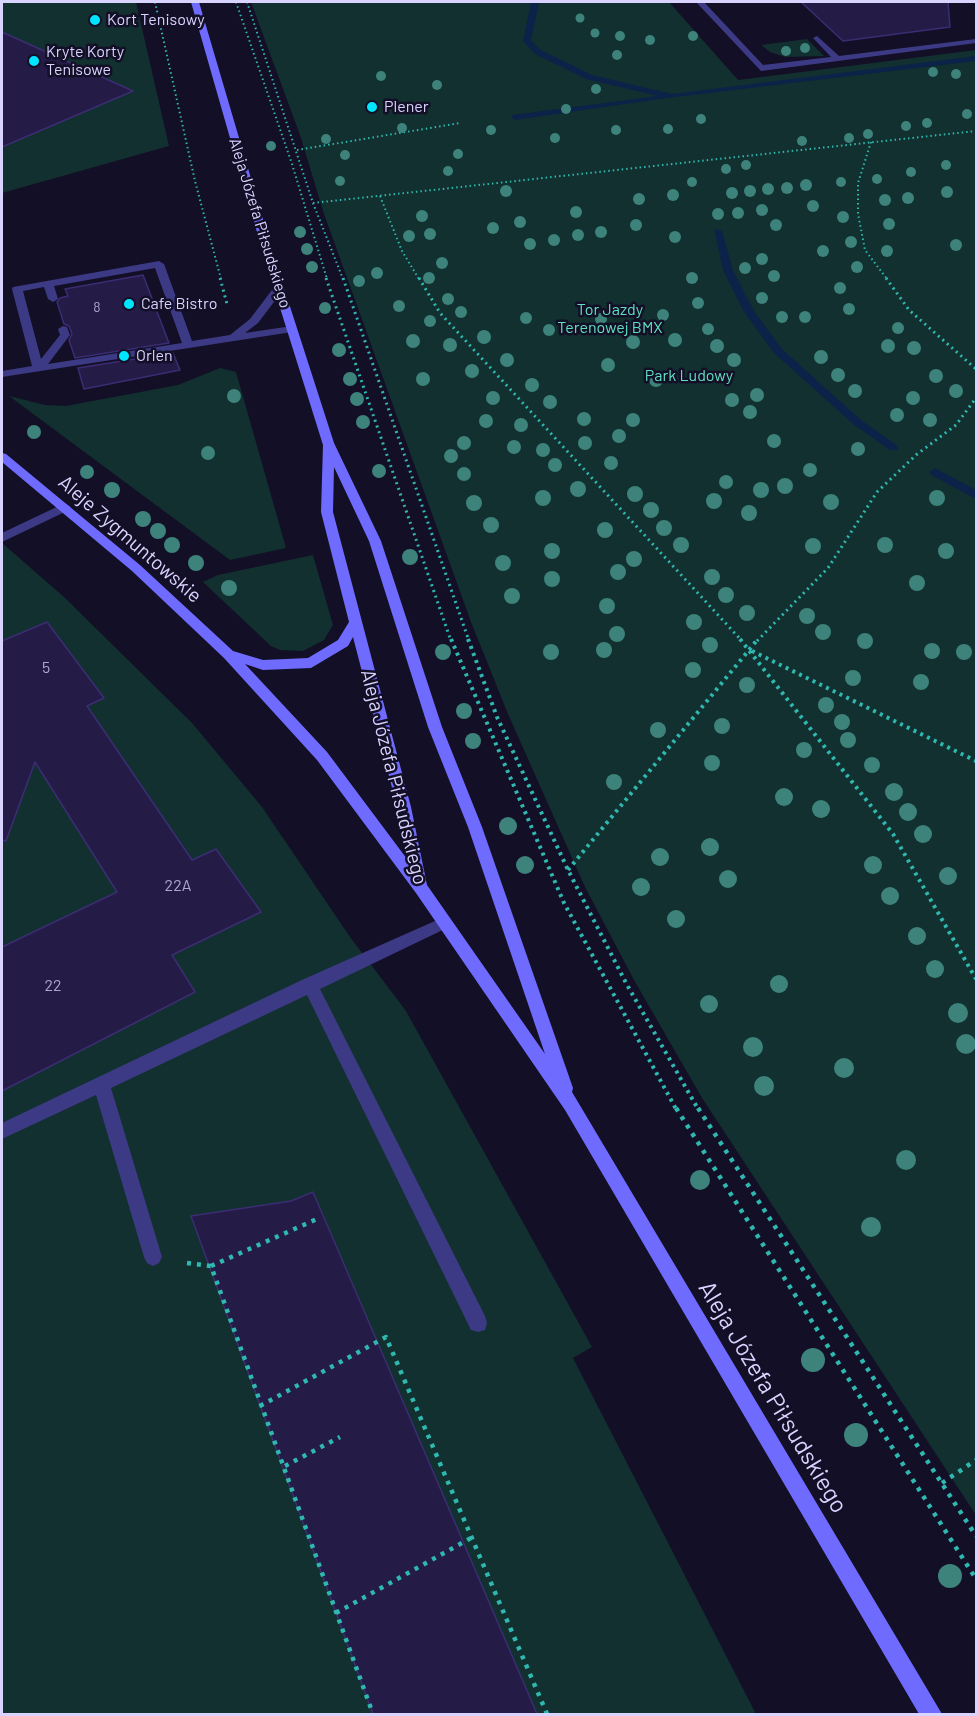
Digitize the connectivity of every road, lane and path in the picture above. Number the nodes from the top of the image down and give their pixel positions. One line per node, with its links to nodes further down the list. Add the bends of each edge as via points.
1 (155, 2): 20 (path)
2 (195, 2): 16 (street, Aleja Józefa Piłsudskiego)
3 (236, 2): 53 (path, via 322,266 456,652 564,903 679,1114)
4 (246, 2): 12 (path)
5 (700, 2): 8 (lane, via 761,68)
6 (817, 38): 8 (lane)
7 (976, 41): 8 (lane)
8 (838, 59)
9 (460, 123): 12 (path)
10 (976, 131): 11 (path)
11 (871, 142): 13 (path); 23 (path, via 858,183 858,214 865,250 909,310)
12 (297, 150): 14 (path)
13 (380, 196): 14 (path); 31 (path, via 402,251 440,313)
14 (313, 203): 34 (path, via 339,265 497,717)
15 (48, 284): 17 (lane); 21 (lane, via 159,264); 22 (lane, via 17,289)
16 (279, 288): 19 (street, Aleja Józefa Piłsudskiego); 20 (lane, via 254,321)
17 (52, 299)
18 (63, 329): 22 (lane, via 64,335)
19 (292, 329): 20 (lane); 26 (street, Aleja Józefa Piłsudskiego)
20 (235, 337): 21 (lane)
21 (188, 344): 22 (lane)
22 (38, 369): 24 (lane)
23 (976, 369)
24 (4, 376)
25 (976, 399): 31 (path, via 956,425 877,492 828,568)
26 (328, 443): 30 (street, Aleja Józefa Piłsudskiego, via 327,512); 40 (street, Aleja Józefa Piłsudskiego, via 375,541 435,727 476,827)
27 (2, 456): 28 (street, Aleje Zygmuntowskie)
28 (65, 507): 29 (lane); 32 (street, Aleje Zygmuntowskie, via 153,582)
29 (2, 538)
30 (355, 623): 32 (street, Aleje Zygmuntowskie, via 344,643 311,663 263,665); 35 (street, Aleja Józefa Piłsudskiego, via 404,807)
31 (749, 649): 33 (path); 34 (path); 37 (path, via 892,834)
32 (229, 655): 35 (street, Aleje Zygmuntowskie, via 322,756)
33 (976, 761)
34 (568, 870): 50 (path, via 694,1104)
35 (421, 889): 36 (street, Aleja Józefa Piłsudskiego)
36 (444, 923): 38 (lane); 40 (street, Aleja Józefa Piłsudskiego)
37 (976, 979)
38 (310, 984): 39 (lane); 45 (lane)
39 (101, 1083): 41 (lane); 43 (lane)
40 (571, 1105): 57 (street, Aleja Józefa Piłsudskiego)
41 (2, 1131)
42 (317, 1219): 44 (path)
43 (153, 1257): 44 (path)
44 (211, 1266): 46 (path)
45 (478, 1323)
46 (260, 1406): 49 (path); 52 (path, via 386,1337)
47 (340, 1437): 49 (path)
48 (976, 1460): 50 (path)
49 (285, 1466): 54 (path)
50 (942, 1483): 51 (path)
51 (976, 1536)
52 (471, 1538): 54 (path); 56 (path)
53 (976, 1580)
54 (336, 1613): 55 (path)
55 (373, 1714)
56 (547, 1714)
57 (931, 1714)

